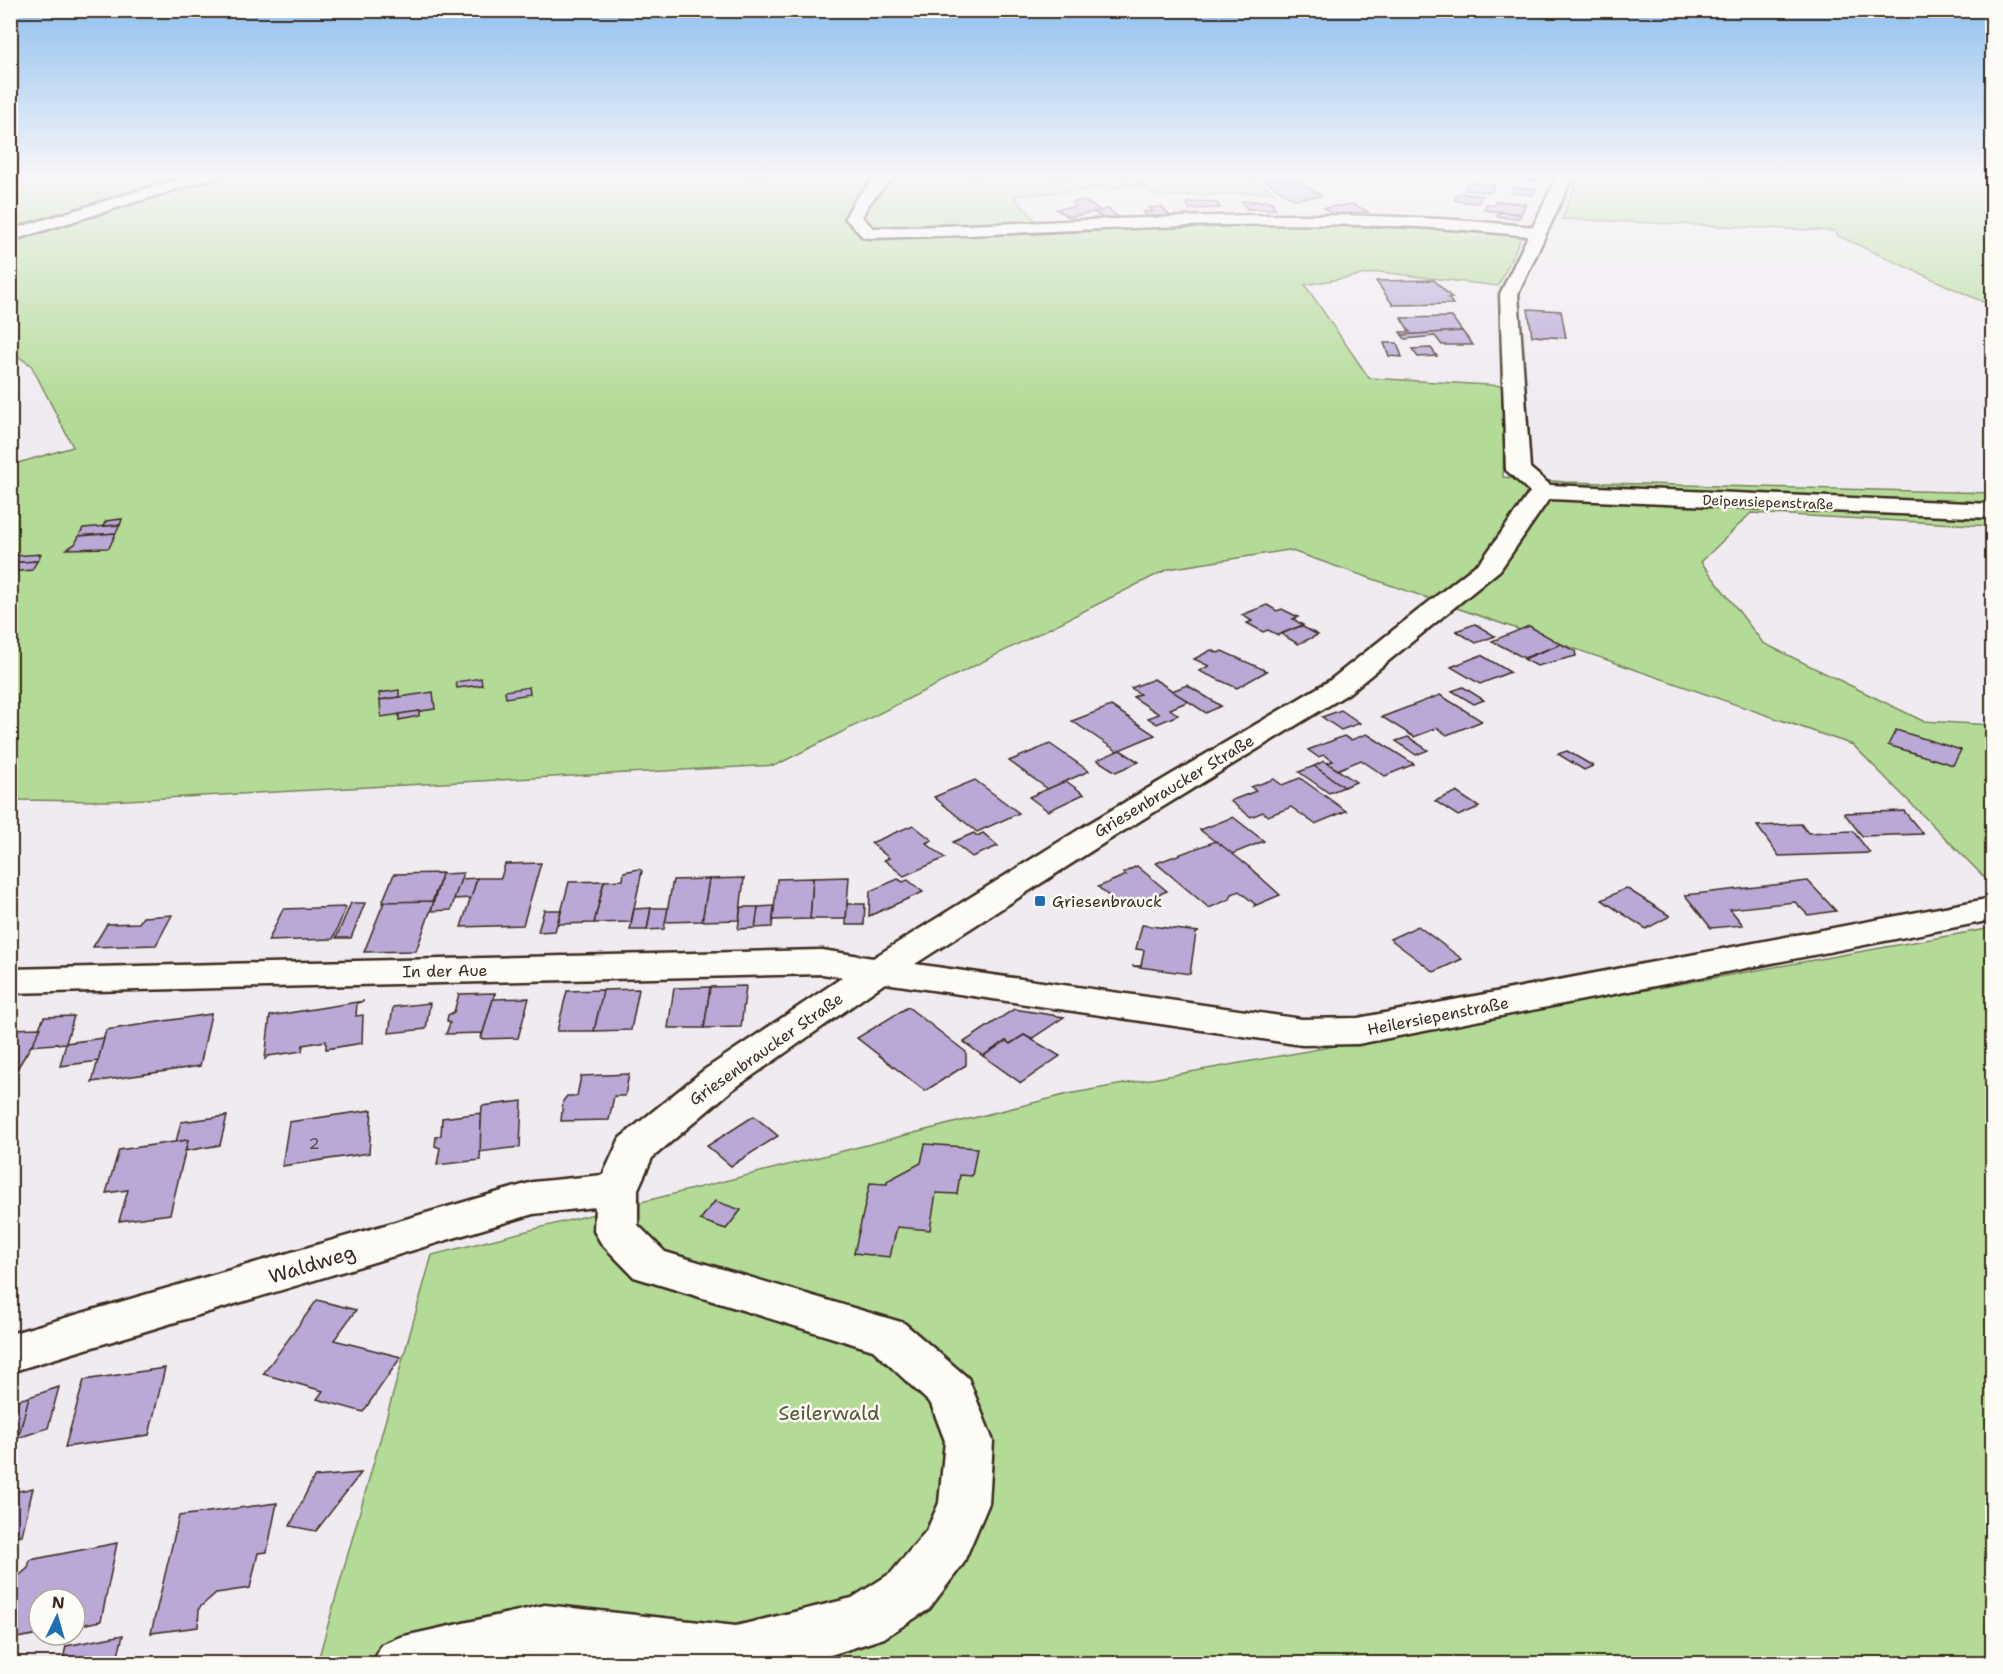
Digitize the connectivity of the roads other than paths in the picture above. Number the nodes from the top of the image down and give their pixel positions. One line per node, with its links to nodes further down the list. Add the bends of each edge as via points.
1 (1527, 252): 2 (street, via 1509,294 1518,470)
2 (1543, 490): 3 (street, Deipensiepenstraße, via 1576,495); 5 (street, Griesenbraucker Straße, via 1491,565 1339,687)
3 (1992, 511)
4 (1992, 909): 5 (street, Heilersiepenstraße, via 1358,1031 1302,1032)
5 (879, 970): 6 (street, In der Aue, via 822,962); 7 (street, Griesenbraucker Straße, via 717,1080 635,1149)
6 (10, 981)
7 (618, 1189): 8 (street, Waldweg, via 533,1198); 9 (street, Griesenbraucker Straße, via 616,1232 650,1265 888,1336 951,1392 969,1441 964,1503 945,1547 910,1591 865,1620 736,1652 545,1631)
8 (10, 1353)
9 (400, 1664)

